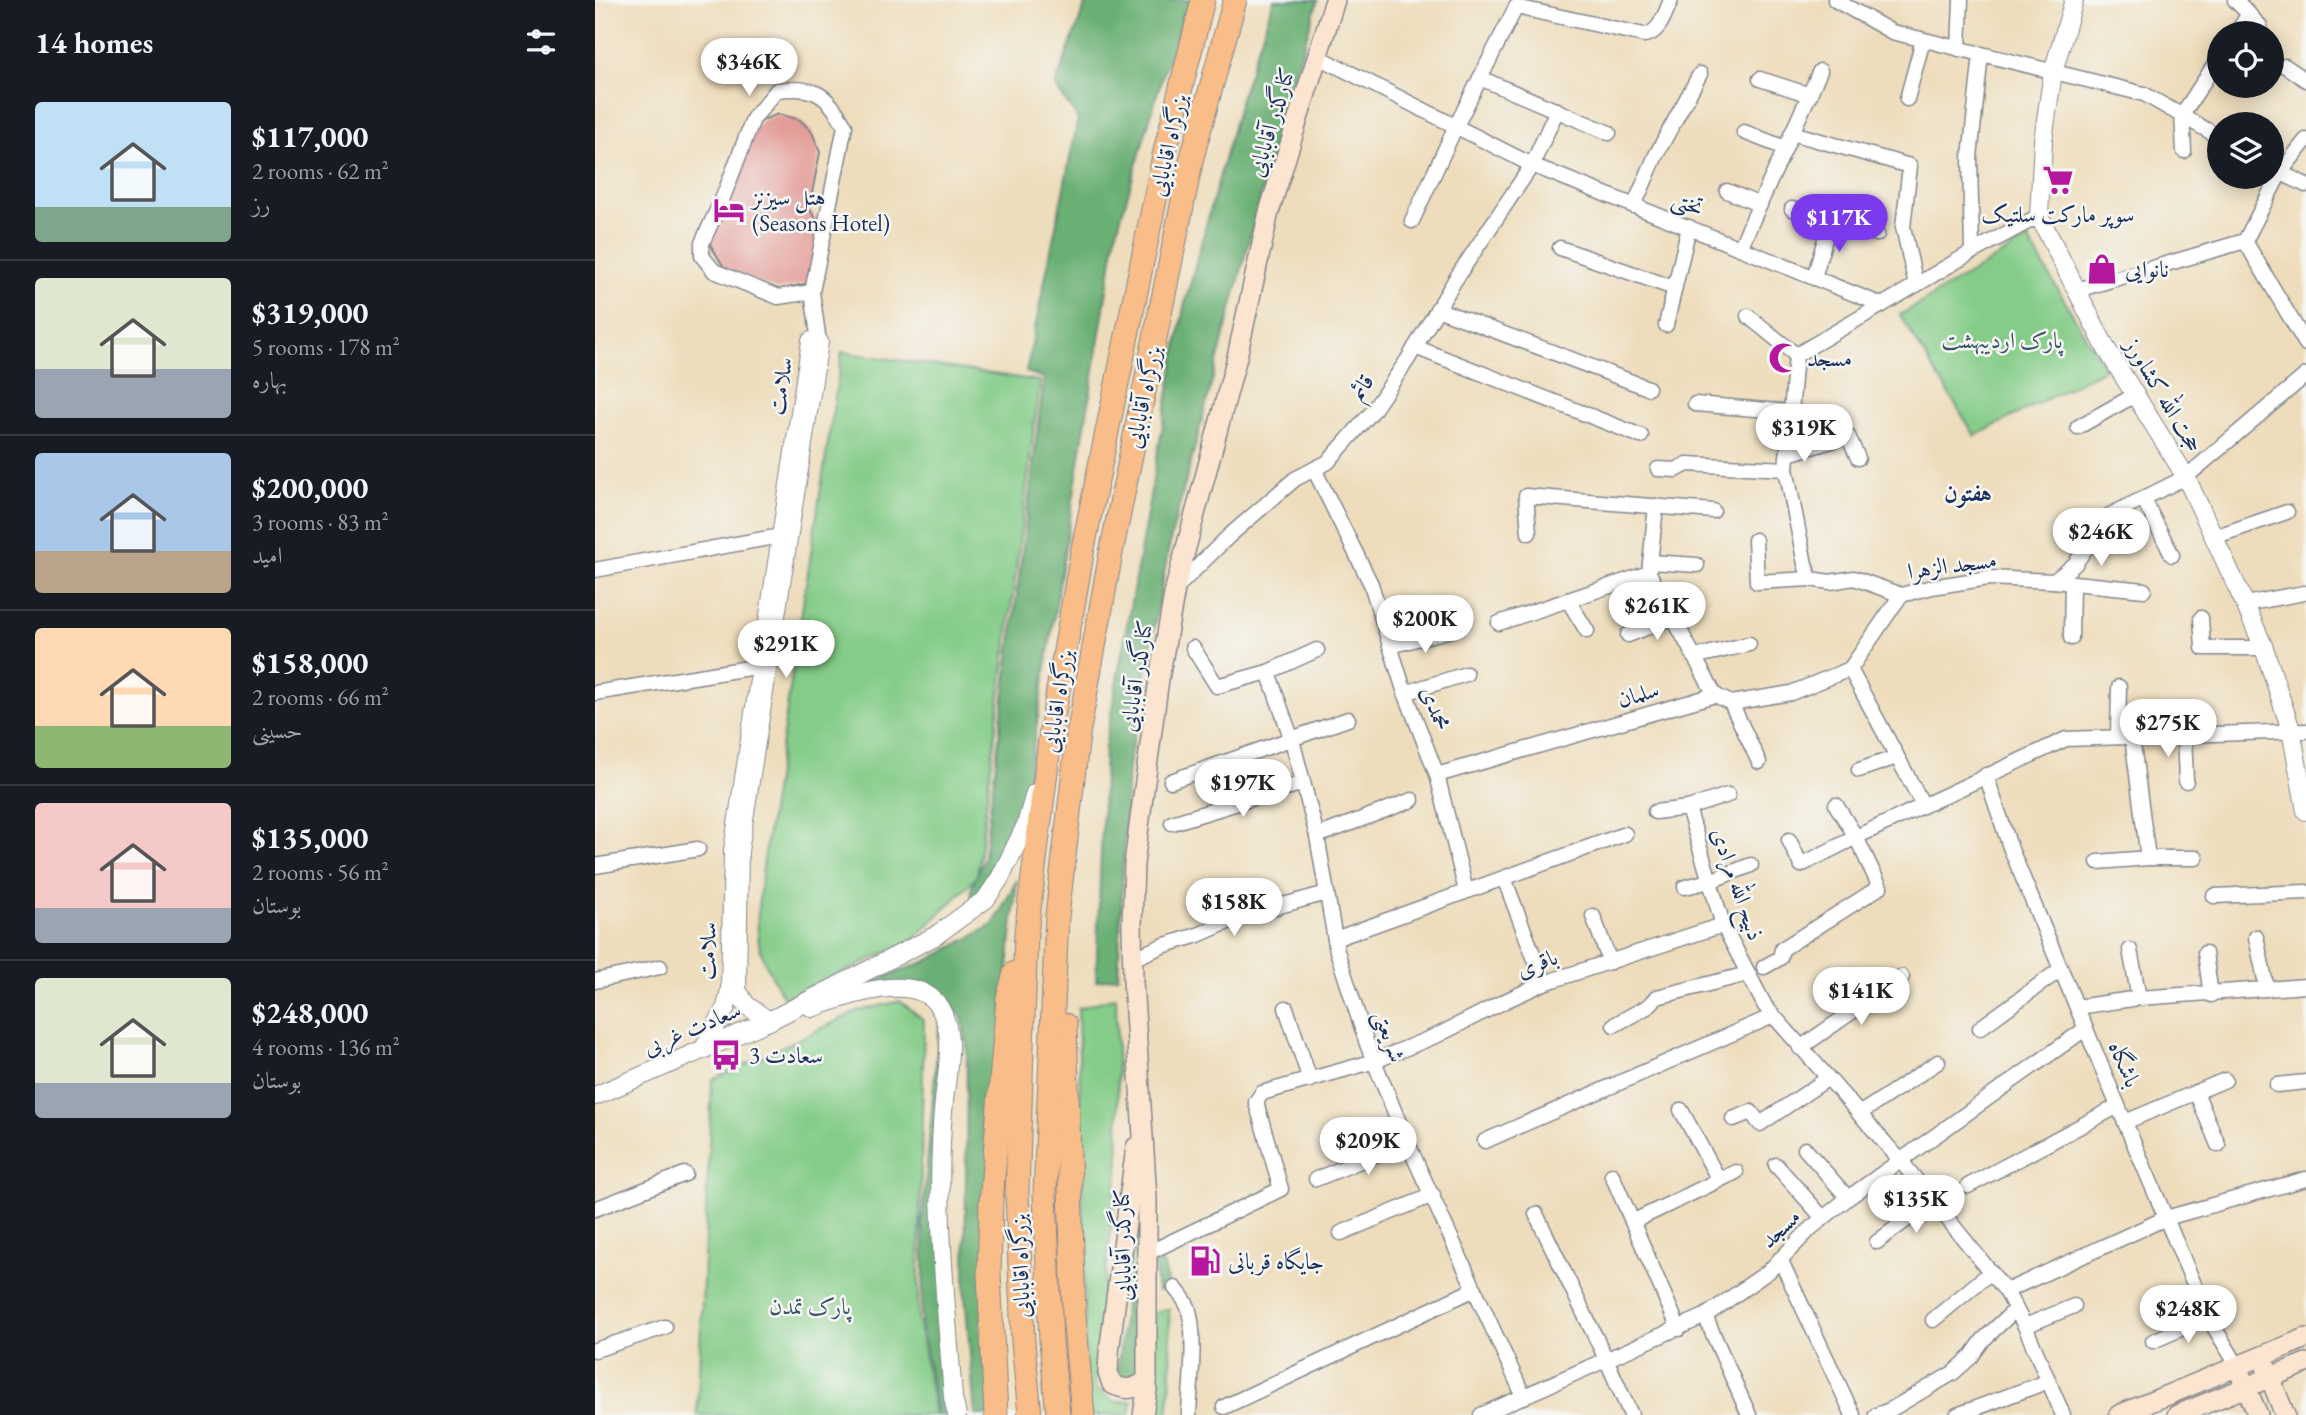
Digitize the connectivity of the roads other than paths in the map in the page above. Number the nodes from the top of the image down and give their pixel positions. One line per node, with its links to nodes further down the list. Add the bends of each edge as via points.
1 (1203, 0): 126 (highway, بزرگراه اقابابایی, via 1165,151 1083,548)
2 (1234, 0): 137 (highway, بزرگراه آقابابایی, via 1192,157 1111,553)
3 (1335, 0): 15 (main road, کنارگذر آقابابایی)
4 (1671, 0): 21 (street, via 1650,35 1516,7)
5 (1835, 0): 12 (street, via 1892,32)
6 (1961, 0): 13 (street)
7 (2074, 0): 18 (street)
8 (2235, 0): 9 (street)
9 (2249, 14): 10 (street); 11 (street)
10 (2244, 21)
11 (2255, 21)
12 (1923, 40): 13 (street); 25 (street)
13 (1959, 49): 14 (street)
14 (1982, 54): 18 (street); 53 (street, via 1970,157)
15 (1317, 56): 28 (street, تختی); 94 (main road, کنارگذر آقابابایی, via 1269,212 1237,357)
16 (2285, 66): 23 (street)
17 (1820, 71): 24 (street)
18 (2053, 72): 27 (street, via 2144,94); 45 (street)
19 (1700, 74): 43 (street, via 1656,155)
20 (2207, 76): 27 (street)
21 (1480, 78): 26 (street); 28 (street)
22 (1760, 79): 24 (street)
23 (2306, 80)
24 (1810, 95): 31 (street)
25 (1907, 99)
26 (1557, 110): 32 (street); 37 (street, قائم)
27 (2182, 115): 29 (street); 35 (street)
28 (1456, 126): 37 (street, تختی); 46 (street)
29 (2207, 130)
30 (1744, 132): 34 (street)
31 (1792, 132): 34 (street); 55 (street, via 1910,166 1903,227)
32 (1609, 133)
33 (2306, 140): 36 (street)
34 (1785, 148): 42 (street)
35 (2184, 151)
36 (2284, 163)
37 (1532, 165): 43 (street, تختی); 60 (street, قائم)
38 (2284, 175): 39 (street)
39 (2306, 185)
40 (2268, 189): 50 (street)
41 (1727, 191): 42 (street)
42 (1760, 205): 52 (street)
43 (1635, 206): 48 (street, تختی)
44 (1793, 209): 47 (street)
45 (2039, 216): 53 (street); 57 (street, حجت الله کشاورز)
46 (1412, 221)
47 (1830, 221): 49 (street); 54 (street)
48 (1689, 228): 52 (street, تختی); 56 (street)
49 (1877, 234)
50 (2245, 241): 57 (street); 64 (street)
51 (1560, 248): 56 (street)
52 (1740, 248): 54 (street, تختی)
53 (1972, 252): 55 (street)
54 (1814, 278): 59 (street, تختی)
55 (1916, 285): 59 (street)
56 (1674, 288): 62 (street)
57 (2077, 289): 69 (street, حجت الله کشاورز)
58 (812, 292): 58 (street, via 845,126 834,105 811,90 777,90 753,119 702,243 702,256 714,271 778,297); 63 (street)
59 (1882, 305): 66 (street)
60 (1437, 309): 65 (street, قائم); 68 (street)
61 (1748, 316): 66 (street)
62 (1666, 325)
63 (815, 342): 84 (street, سلامت); 187 (street, سلامت, via 739,851 737,990 746,1005)
64 (2306, 344)
65 (1415, 347): 73 (street); 76 (street, قائم, via 1373,412 1328,462)
66 (1796, 355): 71 (street)
67 (2306, 375): 78 (street)
68 (1648, 388)
69 (2135, 395): 72 (street); 78 (street, حجت الله کشاورز)
70 (1695, 404): 71 (street)
71 (1792, 412): 75 (street)
72 (2078, 427)
73 (1641, 436)
74 (1858, 458): 75 (street, via 1848,436)
75 (1787, 461): 77 (street); 91 (street)
76 (1314, 469): 94 (street, قائم, via 1295,479 1238,527); 108 (street, محمدی, via 1371,584)
77 (1658, 469)
78 (2186, 477): 79 (street); 85 (street, حجت الله کشاورز)
79 (2143, 498): 87 (street); 92 (street, via 2108,516 2075,564)
80 (1656, 506): 81 (street); 83 (street, via 1526,496); 89 (street)
81 (1713, 511)
82 (2287, 512): 85 (street)
83 (1529, 533)
84 (781, 536): 90 (street); 113 (street, سلامت)
85 (2214, 537): 99 (street, حجت الله کشاورز)
86 (1755, 540): 91 (street, via 1757,582)
87 (2172, 555)
88 (1697, 565): 89 (street)
89 (1649, 567): 98 (street); 100 (street)
90 (595, 570)
91 (1811, 579): 97 (street, via 1853,578)
92 (2054, 581): 93 (street, مسجد الزهرا); 97 (street, مسجد الزهرا, via 1988,578)
93 (2072, 583): 95 (street, مسجد الزهرا); 106 (street)
94 (1175, 589): 169 (main road, کنارگذر آقابابایی, via 1134,864)
95 (2144, 590)
96 (2304, 593): 99 (street)
97 (1901, 595): 114 (street, مسجد الزهرا)
98 (1568, 600): 102 (street); 104 (street)
99 (2245, 604): 110 (street, حجت الله کشاورز)
100 (1673, 617): 105 (street); 112 (street)
101 (2201, 618): 110 (street, via 2203,648)
102 (1499, 623)
103 (1451, 630): 108 (street)
104 (1587, 631)
105 (1628, 635)
106 (2071, 638)
107 (1749, 644): 112 (street)
108 (1390, 646): 119 (street, محمدی)
109 (1193, 648): 115 (street, via 1217,686)
110 (2264, 648): 123 (street, حجت الله کشاورز)
111 (1317, 650): 115 (street)
112 (1694, 657): 120 (street)
113 (761, 666): 118 (street); 192 (street, سلامت, via 733,850 730,990)
114 (1850, 669): 121 (street, via 1791,693); 128 (street)
115 (1268, 672): 127 (street, شریعتی)
116 (1466, 674): 119 (street)
117 (2119, 687): 125 (street)
118 (595, 693)
119 (1405, 693): 131 (street, محمدی)
120 (1715, 695): 121 (street); 131 (street, سلمان)
121 (1731, 704): 129 (street)
122 (1348, 719): 127 (street)
123 (2299, 730): 124 (street); 142 (street, حجت الله کشاورز)
124 (2184, 734): 125 (street); 134 (street)
125 (2125, 737): 132 (street, via 2066,739); 150 (street)
126 (1050, 739): 164 (highway, بزرگراه اقابابایی); 187 (street, via 1026,825 986,899 935,936)
127 (1292, 740): 133 (street); 135 (street, شریعتی)
128 (1897, 757): 130 (street); 140 (street)
129 (1759, 762)
130 (1859, 770)
131 (1437, 775): 158 (street, محمدی)
132 (1986, 775): 140 (street); 173 (street, باشگاه)
133 (1171, 781)
134 (2186, 781)
135 (1303, 783): 144 (street); 146 (street, شریعتی)
136 (1728, 795): 141 (street)
137 (1071, 798): 264 (highway, بزرگراه اقابابایی, via 1057,916 1045,1194); 265 (highway, via 1064,988 1074,1315)
138 (1412, 800): 146 (street)
139 (1836, 805): 147 (street)
140 (1923, 805): 147 (street)
141 (1688, 808): 143 (street); 156 (street, ذبیح الله مرادی)
142 (2306, 811)
143 (1655, 812)
144 (1172, 823)
145 (1625, 834): 155 (street)
146 (1317, 836): 160 (street, شریعتی)
147 (1856, 837): 148 (street, via 1801,865); 171 (street, via 1880,887 1782,949 1780,958)
148 (1789, 840)
149 (698, 849): 154 (street)
150 (2148, 858): 151 (street); 152 (street)
151 (2196, 858)
152 (2098, 863)
153 (1751, 865): 156 (street)
154 (595, 866)
155 (1504, 878): 158 (street); 178 (street)
156 (1710, 881): 157 (street); 163 (street, ذبیح الله مرادی)
157 (1685, 887)
158 (1466, 891): 166 (street)
159 (2306, 892): 161 (street)
160 (1327, 893): 166 (street, شریعتی); 169 (street, via 1239,917)
161 (2214, 896)
162 (1593, 916): 170 (street)
163 (1723, 925): 170 (street, باقری); 174 (street, ذبیح الله مرادی)
164 (1026, 933): 262 (highway, via 1008,998 991,1202 989,1274); 263 (highway, بزرگراه اقابابایی, via 1017,1194)
165 (2256, 937): 180 (street)
166 (1335, 939): 193 (street, شریعتی)
167 (2130, 950): 182 (street)
168 (2205, 953): 181 (street)
169 (1132, 959): 203 (main road, کنارگذر آقابابایی)
170 (1609, 962): 178 (street, باقری)
171 (1764, 967)
172 (660, 968): 177 (street)
173 (2061, 970): 183 (street, باشگاه); 189 (street)
174 (1748, 974): 186 (street, ذبیح الله مرادی); 188 (street, via 1657,997)
175 (1834, 976): 185 (street)
176 (1902, 977): 185 (street)
177 (595, 981)
178 (1544, 983): 193 (street, باقری)
179 (2306, 986): 180 (street)
180 (2267, 989): 181 (street)
181 (2211, 995): 182 (street)
182 (2139, 999): 183 (street)
183 (2077, 1007): 190 (street, باشگاه)
184 (1286, 1008): 196 (street)
185 (1857, 1008): 191 (street)
186 (1773, 1016): 191 (street, ذبیح الله مرادی); 208 (street)
187 (769, 1021): 192 (street, سعادت غربی); 261 (street, via 877,989 917,989 936,1002 948,1025 942,1247)
188 (1614, 1025)
189 (1980, 1028)
190 (2085, 1029): 202 (street, باشگاه); 212 (street, مسجد)
191 (1800, 1048): 195 (street, ذبیح الله مرادی)
192 (703, 1050): 201 (street, سعادت غربی)
193 (1375, 1061): 196 (street, باقری); 209 (street, شریعتی)
194 (1938, 1062): 205 (street)
195 (1827, 1079): 205 (street, ذبیح الله مرادی); 206 (street, via 1760,1124 1751,1112)
196 (1310, 1080): 231 (street, باقری, via 1262,1093 1256,1102 1281,1189)
197 (2225, 1080): 200 (street)
198 (2306, 1082): 199 (street)
199 (2277, 1085)
200 (2196, 1092): 207 (street); 210 (street)
201 (595, 1096)
202 (2118, 1106): 207 (street, باشگاه); 220 (street)
203 (1142, 1108): 231 (main road, کنارگذر آقابابایی); 253 (main road, via 1108,1373 1112,1384 1124,1390)
204 (1681, 1110): 219 (street)
205 (1859, 1114): 212 (street, ذبیح الله مرادی)
206 (1733, 1119)
207 (2125, 1122): 226 (street, باشگاه)
208 (1485, 1141)
209 (1407, 1142): 217 (street); 221 (street, شریعتی)
210 (2218, 1145)
211 (1805, 1149): 222 (street)
212 (1900, 1160): 222 (street, مسجد); 223 (street, ذبیح الله مرادی)
213 (1776, 1164): 227 (street)
214 (1737, 1172): 219 (street)
215 (685, 1174): 224 (street)
216 (1612, 1175): 228 (street)
217 (1316, 1179)
218 (2306, 1179): 226 (street)
219 (1719, 1180): 228 (street)
220 (1968, 1186)
221 (1433, 1195): 229 (street); 235 (street, شریعتی)
222 (1848, 1198): 227 (street, مسجد)
223 (1933, 1200): 230 (street); 233 (street, ذبیح الله مرادی)
224 (595, 1209)
225 (1537, 1214): 249 (street)
226 (2166, 1217): 236 (street); 240 (street, باشگاه)
227 (1823, 1218): 232 (street, مسجد)
228 (1632, 1222): 244 (street)
229 (1341, 1233)
230 (1877, 1242)
231 (1148, 1253): 253 (main road, کنارگذر آقابابایی)
232 (1780, 1259): 239 (street, مسجد); 271 (street)
233 (1991, 1272): 236 (street, ذبیح الله مرادی); 241 (street)
234 (1175, 1289): 267 (street, via 1190,1317)
235 (1475, 1289): 256 (street, شریعتی); 257 (street)
236 (2006, 1291): 238 (street, ذبیح الله مرادی)
237 (2074, 1306): 242 (street)
238 (2016, 1309): 242 (street, ذبیح الله مرادی); 272 (street, via 1953,1373)
239 (1705, 1316): 244 (street, مسجد); 270 (street)
240 (2208, 1317): 246 (street); 250 (street, باشگاه)
241 (1933, 1320)
242 (2025, 1325): 254 (street, ذبیح الله مرادی)
243 (665, 1327): 247 (street)
244 (1678, 1329): 249 (street, مسجد)
245 (2306, 1338): 248 (main road)
246 (2153, 1341)
247 (595, 1350)
248 (2261, 1356): 250 (main road); 252 (main road)
249 (1607, 1361): 256 (street, مسجد); 269 (street)
250 (2237, 1365): 255 (main road); 275 (main road)
251 (2298, 1366): 252 (main road); 258 (main road)
252 (2270, 1378): 255 (main road); 258 (main road)
253 (1147, 1380): 266 (main road, کنارگذر آقابابایی)
254 (2049, 1381): 273 (street); 274 (street, ذبیح الله مرادی)
255 (2237, 1391): 259 (main road); 260 (main road)
256 (1524, 1397): 268 (street, مسجد)
257 (1224, 1407)
258 (2283, 1411)
259 (2184, 1414)
260 (2258, 1414)
261 (957, 1415)
262 (996, 1415)
263 (1030, 1415)
264 (1058, 1415)
265 (1083, 1415)
266 (1143, 1415)
267 (1189, 1415)
268 (1481, 1415)
269 (1631, 1415)
270 (1749, 1415)
271 (1853, 1415)
272 (1876, 1415)
273 (1957, 1415)
274 (2063, 1415)
275 (2119, 1415)

